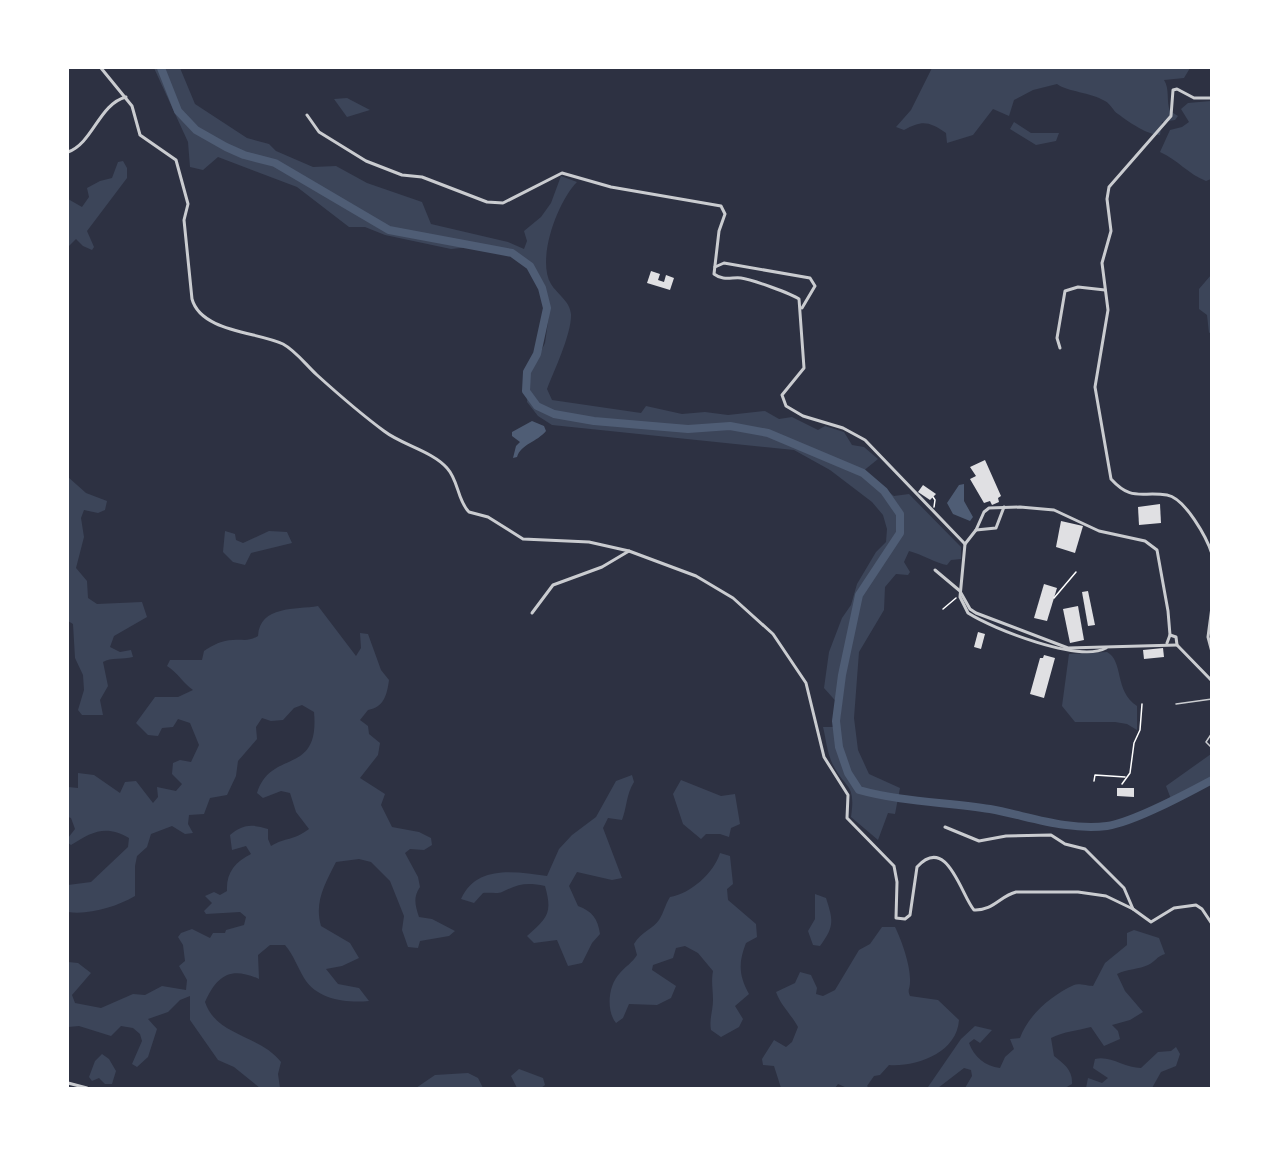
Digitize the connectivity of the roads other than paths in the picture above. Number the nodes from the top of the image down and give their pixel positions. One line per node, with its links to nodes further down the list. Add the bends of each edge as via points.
1 (101, 68): 2 (street)
2 (126, 97): 5 (street, via 113,103 77,147); 13 (street, via 140,135 169,153 179,168 188,204 184,220 192,299 201,313 236,331 287,346 384,432 447,468 469,513 488,517 523,539 589,542)
3 (1212, 98): 7 (street, via 1194,98 1173,90 1171,116 1109,187 1111,231 1102,263)
4 (307, 115): 6 (street, via 319,132 366,161 487,202 503,203 562,173 630,191 721,206 725,214)
5 (68, 152)
6 (713, 269): 8 (street, via 717,277 744,278 795,296); 8 (street, via 724,263 810,278 815,286)
7 (1105, 291): 9 (street, via 1078,287 1065,291 1057,338); 14 (street, via 1108,310 1095,387 1111,479 1140,497 1177,498)
8 (801, 309): 12 (street, via 804,368 784,390 782,400 786,406 865,440)
9 (1060, 348)
10 (1004, 507): 11 (street, via 984,512); 11 (street, via 996,528); 19 (street, via 1054,510 1099,531 1154,545)
11 (976, 530): 12 (street)
12 (965, 544): 16 (street)
13 (629, 551): 18 (street, via 602,567 554,585); 29 (street, via 696,576 733,598 773,634 810,692 824,757 848,795 847,818 894,866 897,918 910,915 917,867 938,859 952,869 974,910 992,907 1009,893 1022,891 1090,893)
14 (1212, 554)
15 (935, 570): 16 (street)
16 (960, 594): 20 (street, via 976,613 1052,645 1083,652)
17 (1212, 608): 22 (street, via 1208,637)
18 (532, 613)
19 (1170, 635): 20 (street); 21 (street, via 1178,639)
20 (1167, 643): 21 (street)
21 (1177, 645): 23 (street)
22 (1212, 652)
23 (1212, 681)
24 (1212, 699): 25 (lane)
25 (1176, 704)
26 (1212, 733): 27 (lane, via 1206,742)
27 (1212, 748)
28 (945, 827): 29 (street, via 979,841 1006,836 1051,836 1085,849 1124,888)
29 (1133, 909): 30 (street, via 1151,922 1174,908 1196,905)
30 (1212, 924)
31 (68, 1083): 32 (street)
32 (87, 1089)

